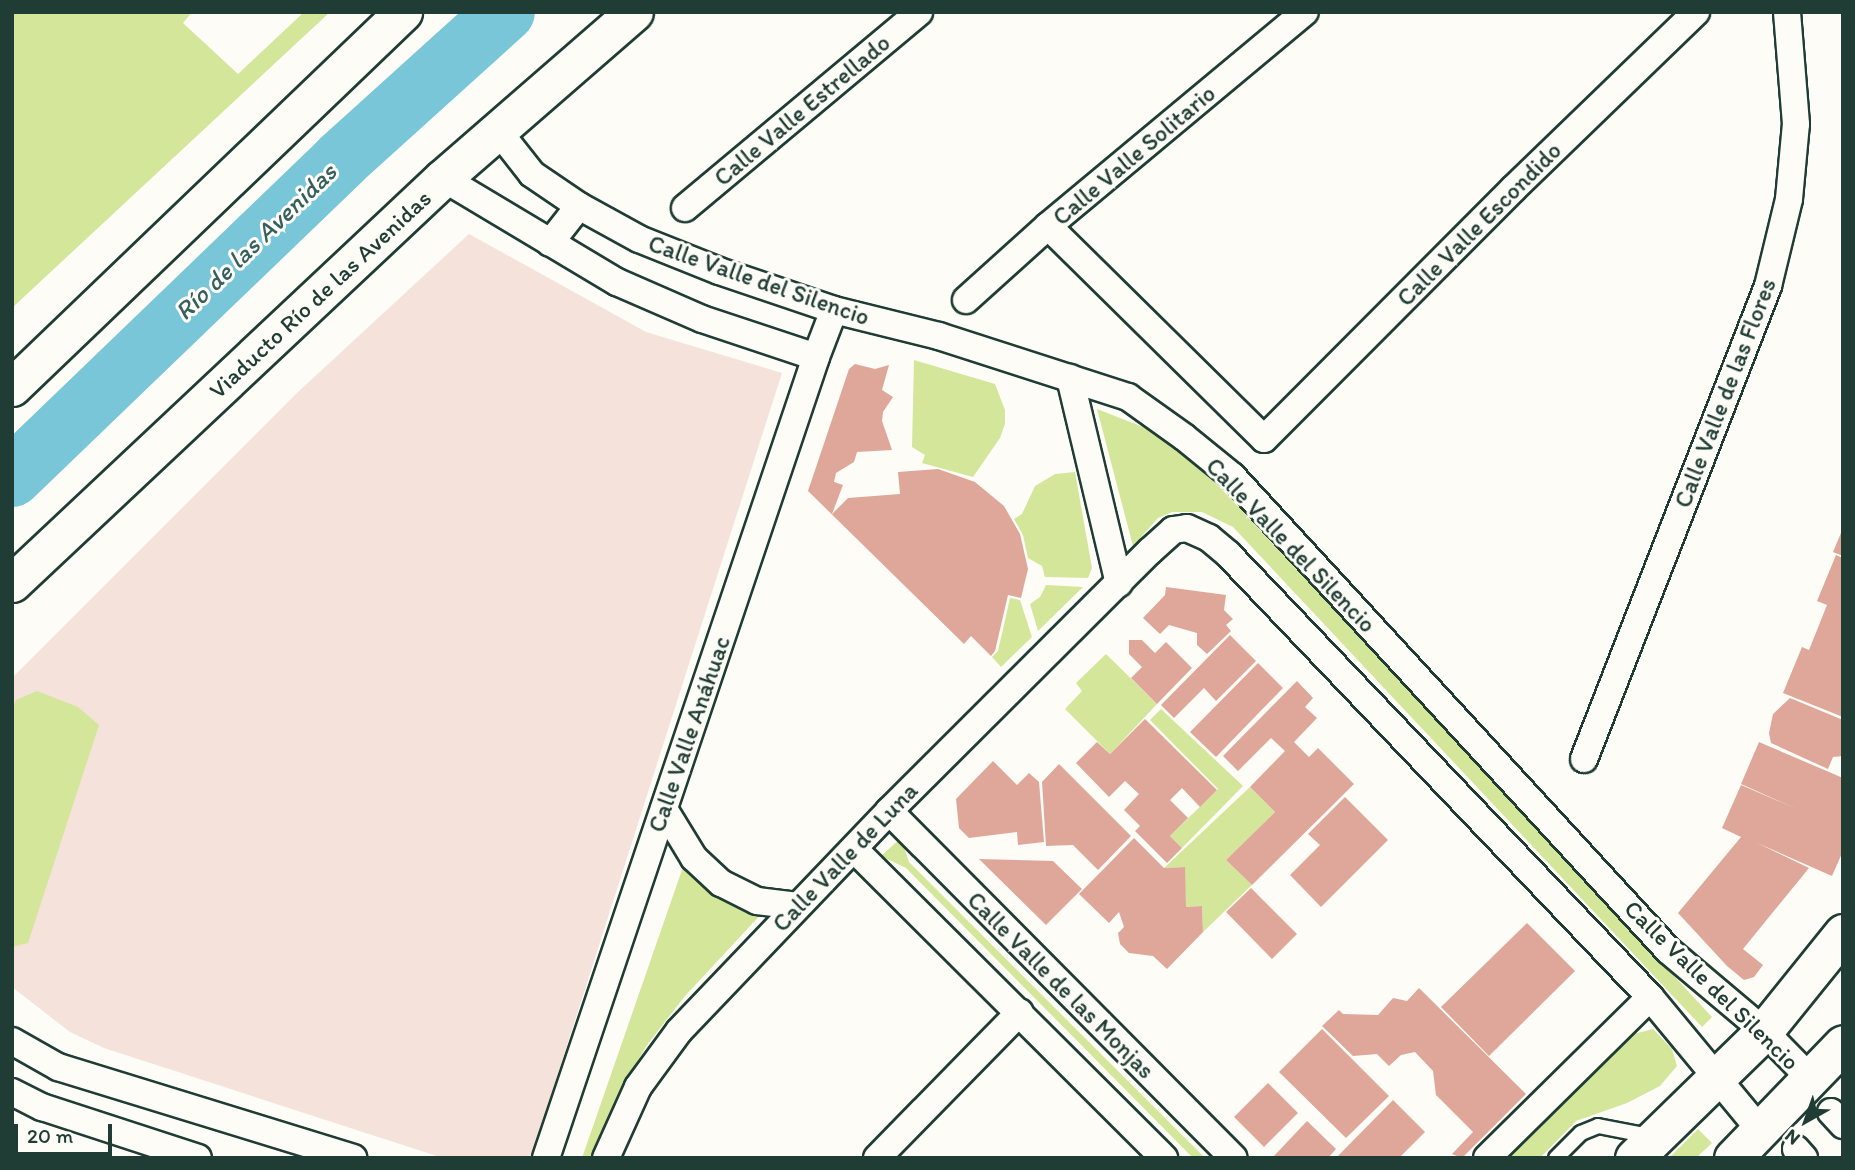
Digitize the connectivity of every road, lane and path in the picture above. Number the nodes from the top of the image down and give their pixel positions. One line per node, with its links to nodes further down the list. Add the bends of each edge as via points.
1 (403, 12): 17 (main road)
2 (634, 12): 7 (main road, Viaducto Río de las Avenidas)
3 (919, 12): 10 (street, Calle Valle Estrellado)
4 (1306, 12): 11 (street, Calle Valle Solitario)
5 (1696, 12): 11 (street, Calle Valle Escondido, via 1264,439)
6 (1787, 12): 20 (street, Calle Valle de las Flores, via 1796,124 1789,200 1768,286)
7 (499, 132): 8 (main road, Viaducto Río de las Avenidas); 9 (street, Calle Valle del Silencio, via 532,174)
8 (443, 178): 12 (street, Calle Valle del Silencio); 18 (main road, Viaducto Río de las Avenidas)
9 (579, 206): 12 (street); 14 (street, Calle Valle del Silencio, via 639,239)
10 (685, 208)
11 (1048, 226): 13 (street, Calle Valle Solitario)
12 (550, 243): 15 (street, Calle Valle del Silencio, via 617,282 702,319)
13 (966, 300)
14 (834, 310): 15 (street, Calle Valle Anáhuac); 16 (street, Calle Valle del Silencio, via 939,336)
15 (816, 357): 21 (street, Calle Valle Anáhuac)
16 (1070, 378): 19 (street); 28 (street, Calle Valle del Silencio, via 1128,397 1232,476 1669,951)
17 (12, 387)
18 (12, 583)
19 (1119, 583): 22 (street, Calle Valle de Luna); 26 (street, Calle Valle del Silencio, via 1172,530 1187,528 1209,538)
20 (1584, 759)
21 (664, 809): 24 (street, via 694,858 721,883 757,901); 38 (street, Calle Valle Anáhuac)
22 (889, 811): 23 (street, Calle Valle de Luna); 42 (street, Calle Valle de las Monjas)
23 (854, 849): 24 (street, Calle Valle de Luna); 27 (street, Calle Valle de las Monjas)
24 (796, 906): 39 (street, Calle Valle de Luna, via 679,1031 638,1087)
25 (1843, 933): 28 (main road)
26 (1650, 997): 31 (street, Calle Valle del Silencio); 43 (street)
27 (1020, 1012): 40 (street); 41 (street, Calle Valle de las Monjas)
28 (1764, 1031): 31 (main road); 32 (street, Calle Valle del Silencio)
29 (12, 1041): 37 (street, via 58,1067)
30 (1843, 1044): 32 (main road)
31 (1716, 1078): 34 (street, Calle Valle del Silencio); 35 (main road)
32 (1811, 1079): 34 (main road)
33 (12, 1092): 36 (street, via 42,1107)
34 (1760, 1130): 45 (main road)
35 (1644, 1147): 44 (lane, via 1598,1126 1581,1133)
36 (198, 1158)
37 (353, 1158)
38 (546, 1158)
39 (606, 1158)
40 (877, 1158)
41 (1164, 1158)
42 (1233, 1158)
43 (1487, 1158)
44 (1556, 1158)
45 (1732, 1158)

